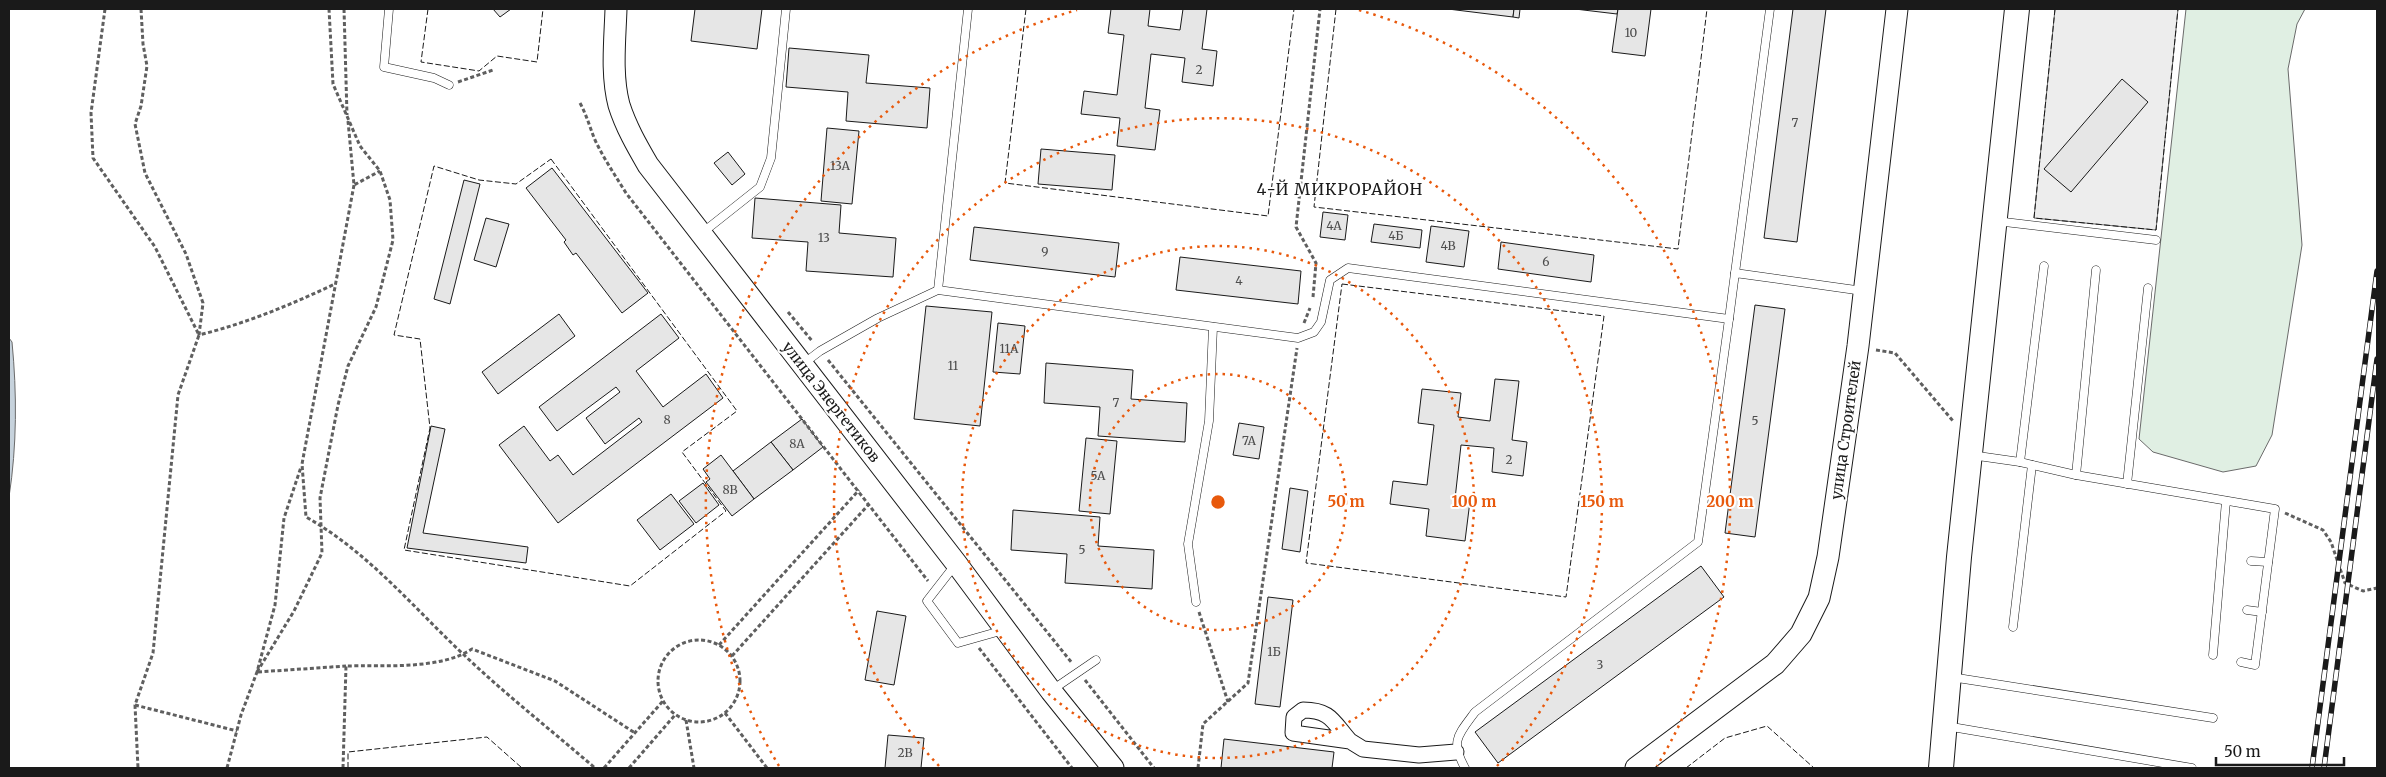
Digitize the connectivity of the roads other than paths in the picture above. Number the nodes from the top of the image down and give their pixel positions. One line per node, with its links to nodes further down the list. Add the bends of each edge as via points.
1 (389, 9): 8 (lane, via 384,67 434,78)
2 (616, 9): 10 (main road, улица Энергетиков, via 614,64 619,104 630,134 648,165)
3 (786, 9): 10 (lane, via 771,158 760,187)
4 (968, 9): 16 (lane)
5 (1770, 9): 14 (lane)
6 (1897, 9): 17 (main road, улица Строителей)
7 (2016, 9): 9 (main road)
8 (449, 85)
9 (1994, 221): 11 (lane); 21 (main road)
10 (701, 234): 20 (main road, улица Энергетиков)
11 (2156, 240)
12 (2044, 266): 22 (lane)
13 (2096, 270): 24 (lane)
14 (1735, 272): 17 (lane); 18 (lane)
15 (2148, 288): 25 (lane)
16 (938, 290): 19 (lane); 20 (lane, via 878,318)
17 (1864, 291): 46 (main road, улица Строителей, via 1819,598 1801,634 1774,664)
18 (1729, 318): 19 (lane, via 1348,268 1330,280 1321,322 1314,332 1298,338); 43 (lane, via 1698,542 1475,712 1459,734)
19 (1213, 326): 30 (lane, via 1209,420 1188,544)
20 (802, 365): 29 (main road, улица Энергетиков)
21 (1971, 448): 22 (lane); 38 (main road)
22 (2020, 462): 23 (lane)
23 (2032, 465): 24 (lane); 33 (lane)
24 (2076, 475): 25 (lane)
25 (2127, 484): 26 (lane)
26 (2226, 501): 28 (lane, via 2275,509); 35 (lane)
27 (2252, 561): 28 (lane)
28 (2268, 562): 32 (lane)
29 (956, 563): 34 (main road, улица Энергетиков); 34 (lane, via 927,601 958,643)
30 (1196, 602)
31 (2247, 610): 32 (lane)
32 (2262, 612): 37 (lane, via 2255,665)
33 (2013, 627)
34 (1006, 630): 39 (main road, улица Энергетиков)
35 (2213, 655)
36 (1096, 660): 39 (lane)
37 (2241, 662)
38 (1949, 677): 40 (lane); 41 (main road)
39 (1051, 691): 44 (main road, улица Энергетиков)
40 (2213, 718)
41 (1944, 726): 47 (main road); 48 (lane)
42 (1350, 741): 43 (street, via 1363,749 1419,755)
43 (1456, 752): 45 (lane)
44 (1113, 768)
45 (1465, 768)
46 (1636, 768)
47 (1941, 768)
48 (2192, 768)

